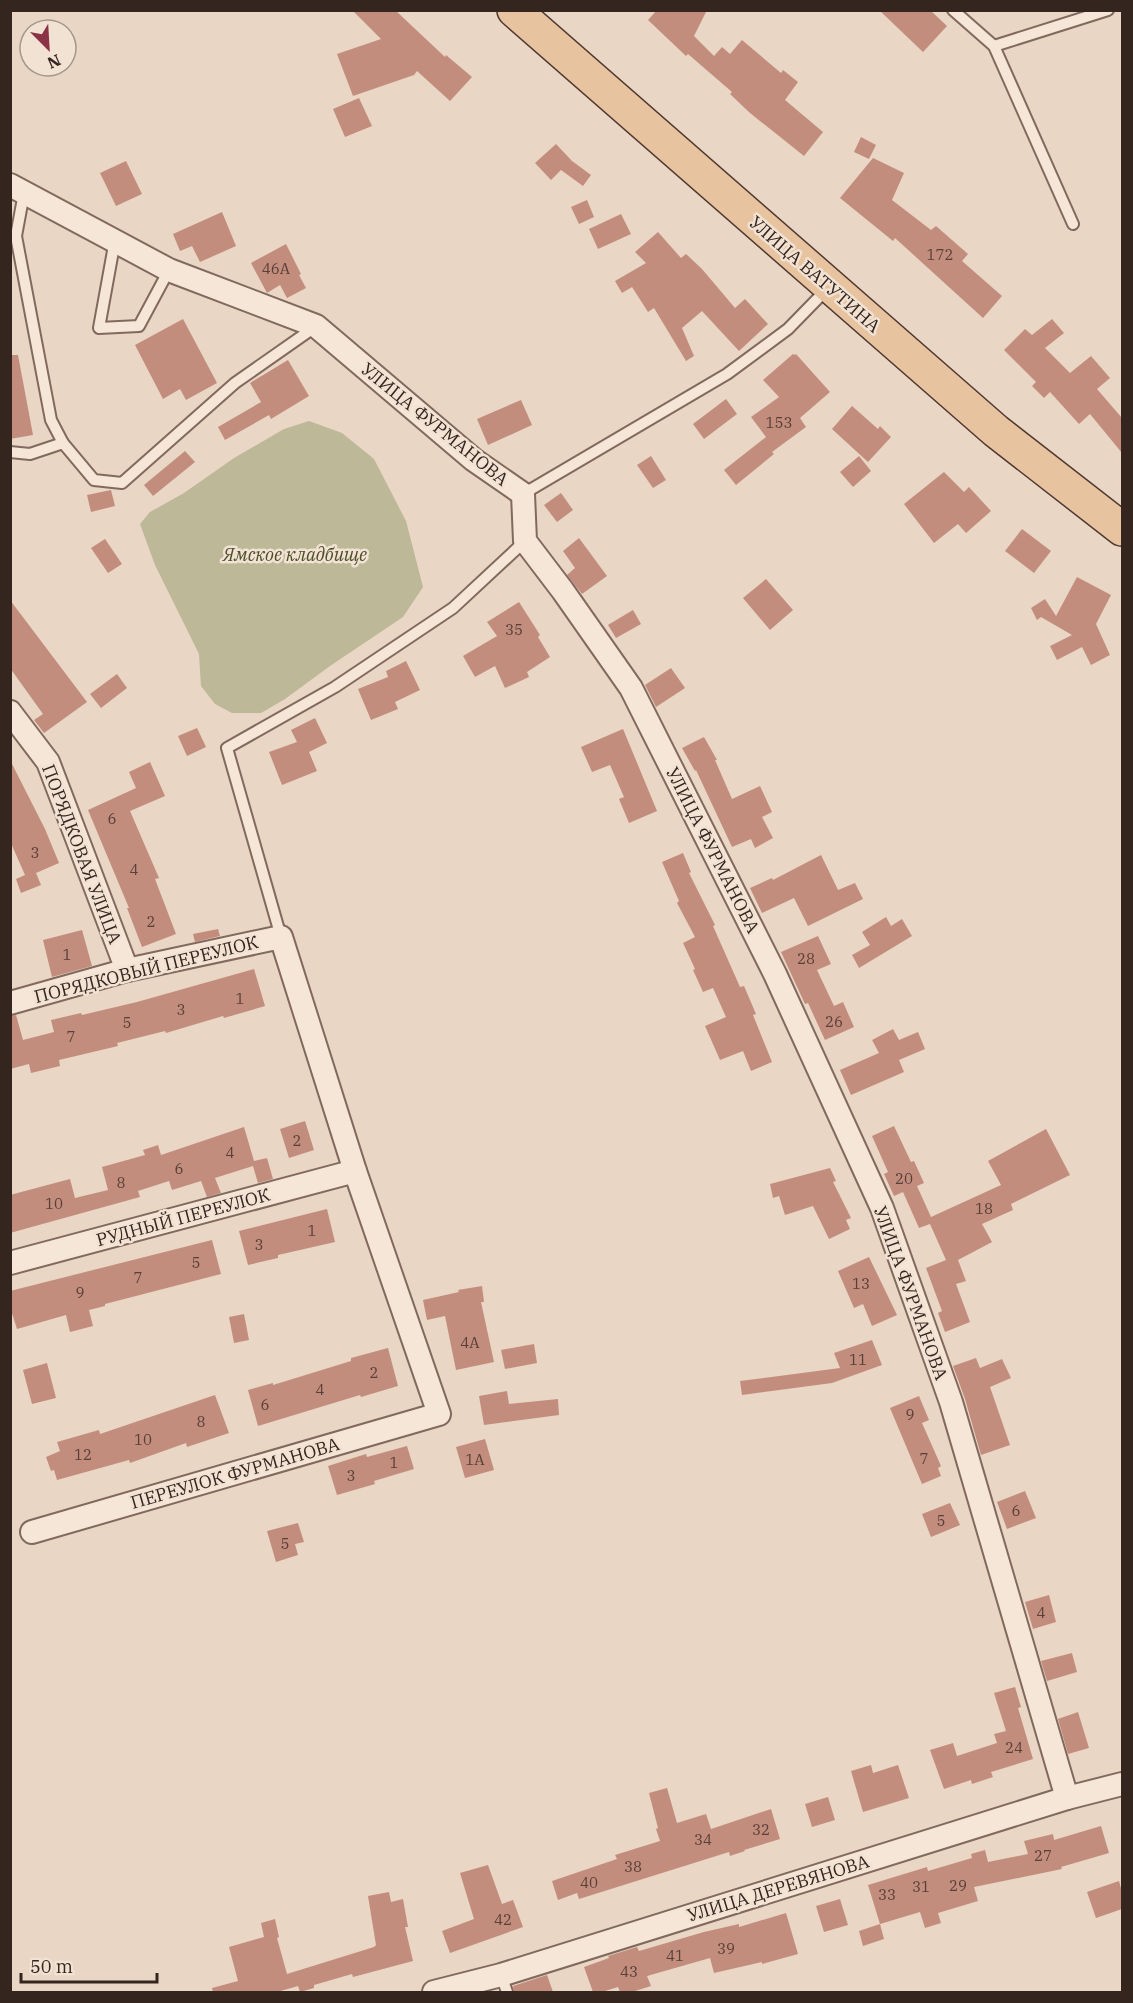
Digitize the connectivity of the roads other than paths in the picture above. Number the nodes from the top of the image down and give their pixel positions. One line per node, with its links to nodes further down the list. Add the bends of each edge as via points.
1 (514, 10): 9 (main road, УЛИЦА ВАТУТИНА)
2 (954, 10): 4 (lane)
3 (1108, 10): 4 (lane)
4 (994, 46): 6 (lane)
5 (17, 189): 7 (street, УЛИЦА ФУРМАНОВА); 11 (lane, via 16,237 51,420)
6 (1073, 224)
7 (115, 240): 8 (street, УЛИЦА ФУРМАНОВА); 8 (lane, via 99,328 139,326)
8 (169, 270): 10 (street, УЛИЦА ФУРМАНОВА)
9 (830, 286): 13 (lane, via 788,329 727,374); 14 (main road, УЛИЦА ВАТУТИНА, via 996,431)
10 (316, 326): 11 (lane, via 235,383 122,483 94,480); 13 (street, УЛИЦА ФУРМАНОВА, via 474,460)
11 (63, 442): 12 (lane, via 30,454)
12 (10, 452)
13 (523, 494): 15 (street, УЛИЦА ФУРМАНОВА)
14 (1122, 529)
15 (525, 541): 17 (lane, via 453,608 334,687 227,748); 24 (street, УЛИЦА ФУРМАНОВА, via 631,688 775,974 882,1208 951,1402)
16 (10, 712): 18 (street, ПОРЯДКОВАЯ УЛИЦА, via 48,762)
17 (281, 937): 18 (street, ПОРЯДКОВЫЙ ПЕРЕУЛОК); 20 (street)
18 (127, 970): 19 (street, ПОРЯДКОВЫЙ ПЕРЕУЛОК)
19 (10, 1003)
20 (355, 1171): 21 (street, РУДНЫЙ ПЕРЕУЛОК); 22 (street, ПЕРЕУЛОК ФУРМАНОВА, via 439,1414)
21 (10, 1263)
22 (32, 1532)
23 (1122, 1784): 24 (street, УЛИЦА ДЕРЕВЯНОВА)
24 (1066, 1798): 25 (street, УЛИЦА ДЕРЕВЯНОВА)
25 (504, 1984): 26 (street, УЛИЦА ДЕРЕВЯНОВА)
26 (434, 1992)

